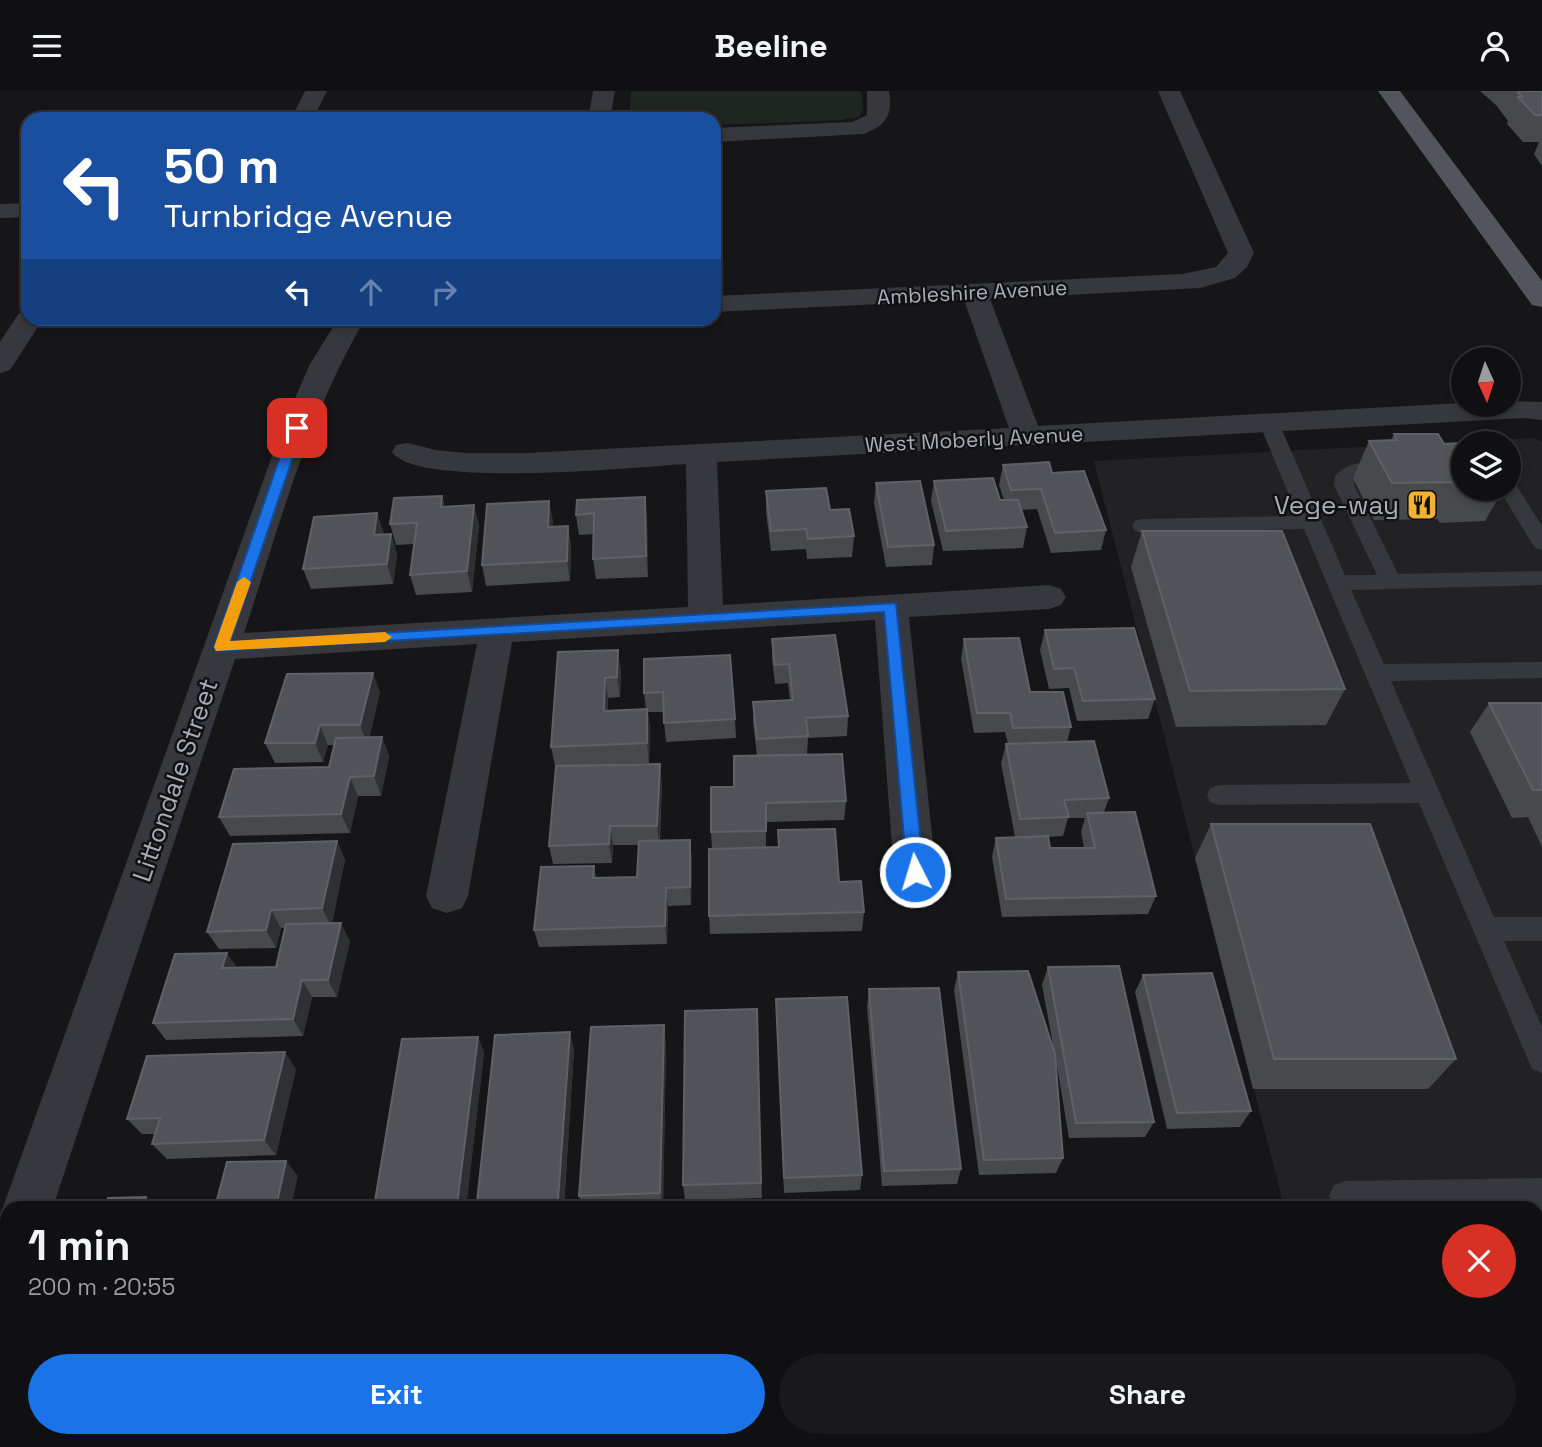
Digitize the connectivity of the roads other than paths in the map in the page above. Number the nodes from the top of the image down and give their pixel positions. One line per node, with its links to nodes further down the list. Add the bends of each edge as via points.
1 (316, 91): 6 (street)
2 (604, 91): 7 (street)
3 (878, 91): 8 (street, via 882,109 871,124 835,131)
4 (1169, 91): 11 (street, Ambleshire Avenue, via 1241,253 1230,272 1182,282)
5 (1389, 91): 12 (main road)
6 (306, 112)
7 (600, 112)
8 (721, 135)
9 (0, 211): 10 (street)
10 (21, 211)
11 (974, 292): 13 (street, Ambleshire Avenue); 19 (street)
12 (1542, 299)
13 (721, 304)
14 (24, 326): 16 (street)
15 (347, 326): 34 (street, Littondale Street, via 324,364 297,428)
16 (0, 364)
17 (1542, 411): 18 (street, West Moberly Avenue)
18 (1269, 423): 19 (street, West Moberly Avenue); 24 (lane)
19 (1027, 436): 21 (street, West Moberly Avenue)
20 (407, 452): 21 (street, West Moberly Avenue, via 467,463)
21 (701, 454): 32 (street)
22 (1408, 468): 28 (lane, via 1354,470 1345,476 1344,485)
23 (1516, 501): 26 (lane)
24 (1311, 522): 25 (lane); 29 (lane)
25 (1142, 526)
26 (1542, 543)
27 (1542, 578): 28 (lane)
28 (1391, 582): 29 (lane)
29 (1338, 583): 36 (lane)
30 (1049, 597): 31 (street)
31 (891, 607): 32 (street); 39 (street)
32 (706, 618): 33 (street)
33 (497, 630): 34 (street); 40 (street)
34 (221, 647): 46 (street, Littondale Street)
35 (1542, 670): 36 (lane)
36 (1376, 673): 37 (lane)
37 (1428, 793): 38 (lane); 41 (lane)
38 (1219, 795)
39 (915, 872)
40 (447, 896)
41 (1486, 929): 42 (lane); 43 (lane)
42 (1542, 929)
43 (1542, 1060)
44 (1542, 1193): 45 (lane)
45 (1345, 1196)
46 (29, 1201)

